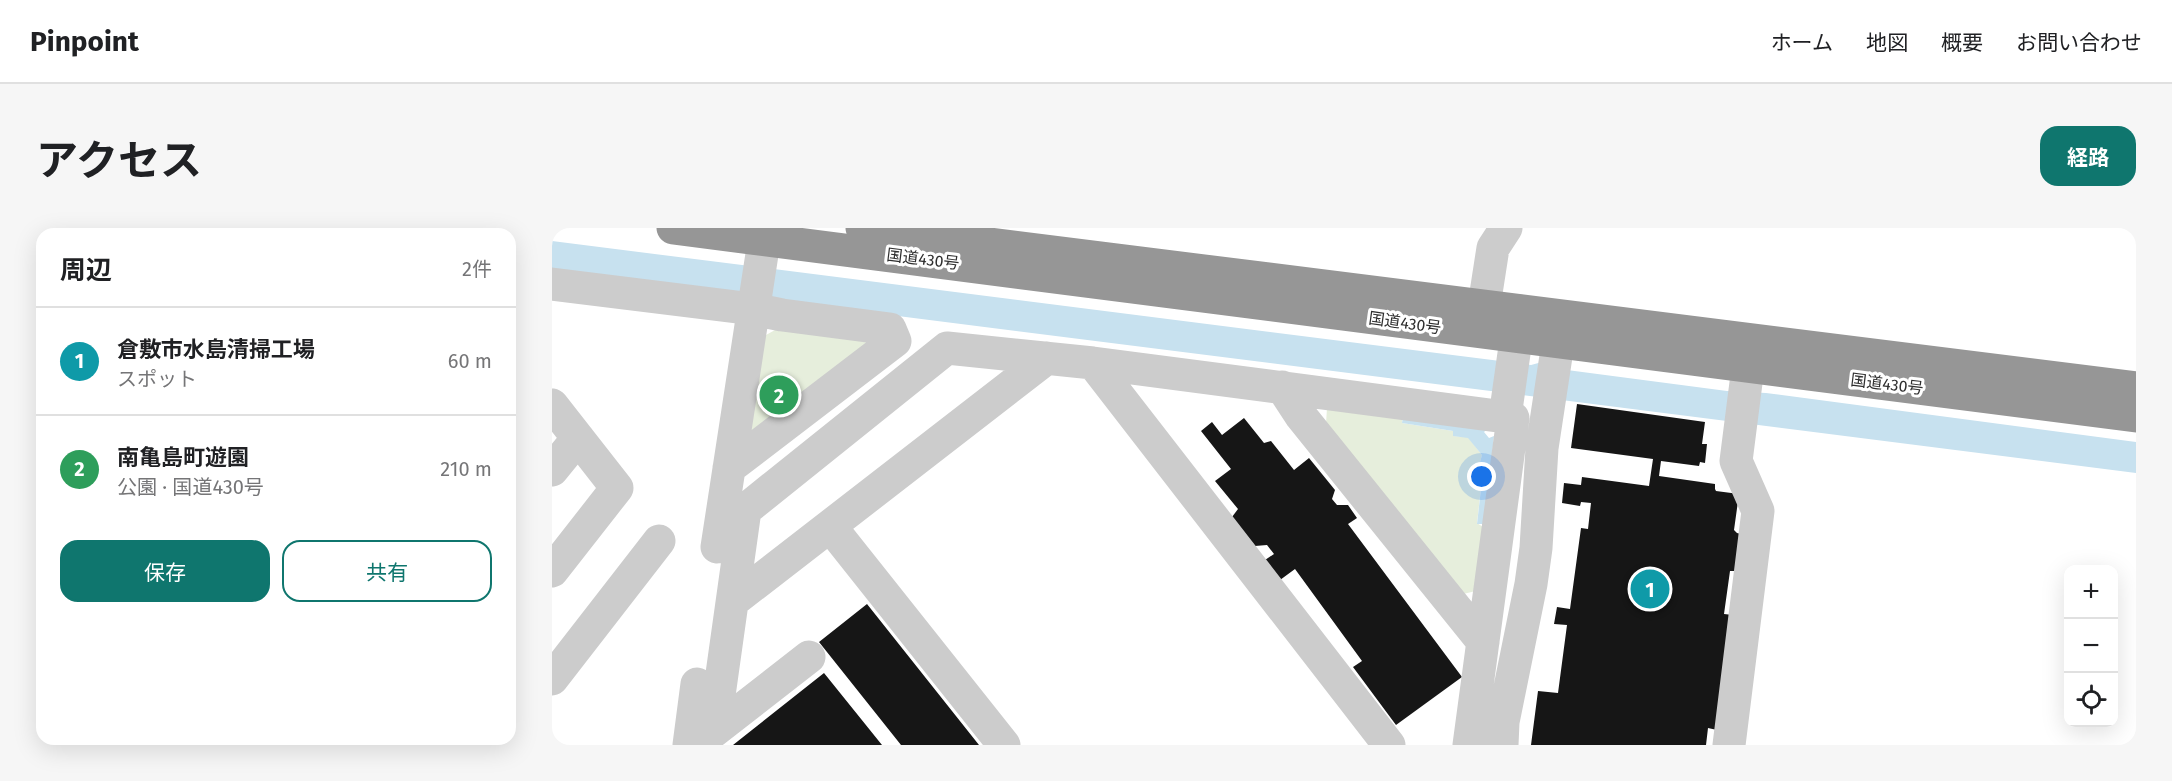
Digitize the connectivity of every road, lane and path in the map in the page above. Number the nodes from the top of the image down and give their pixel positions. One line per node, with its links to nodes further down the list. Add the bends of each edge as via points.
1 (673, 228): 4 (highway, 国道430号)
2 (862, 228): 5 (highway, 国道430号)
3 (1506, 228): 8 (street, via 1493,248)
4 (763, 244): 5 (highway, 国道430号); 7 (street)
5 (991, 247): 8 (highway, 国道430号); 9 (highway, 国道430号)
6 (552, 284): 7 (street)
7 (754, 305): 20 (street); 20 (street, via 783,315 890,329 895,341)
8 (1484, 306): 9 (highway, 国道430号)
9 (1516, 336): 10 (highway, 国道430号); 15 (highway, 国道430号); 17 (street)
10 (1556, 353): 13 (highway, 国道430号); 33 (street, via 1542,448 1536,548 1503,722)
11 (1047, 358): 12 (street); 22 (street); 25 (street, via 947,348 745,510)
12 (1093, 363): 14 (street); 31 (street)
13 (1747, 377): 18 (highway, 国道430号); 34 (street, via 1736,461 1758,511)
14 (1282, 387): 17 (street); 26 (street, via 1301,416)
15 (2136, 388)
16 (552, 405): 19 (street)
17 (1507, 405): 26 (street, via 1513,418)
18 (2136, 416)
19 (578, 438): 21 (street); 24 (street, via 617,488)
20 (729, 468): 29 (street)
21 (552, 470)
22 (830, 526): 25 (street); 30 (street)
23 (659, 542): 28 (street)
24 (552, 571)
25 (733, 601): 27 (street, via 714,731)
26 (1483, 642): 32 (street)
27 (809, 657)
28 (552, 680)
29 (689, 745)
30 (1004, 745)
31 (1389, 745)
32 (1469, 745)
33 (1503, 745)
34 (1729, 745)

